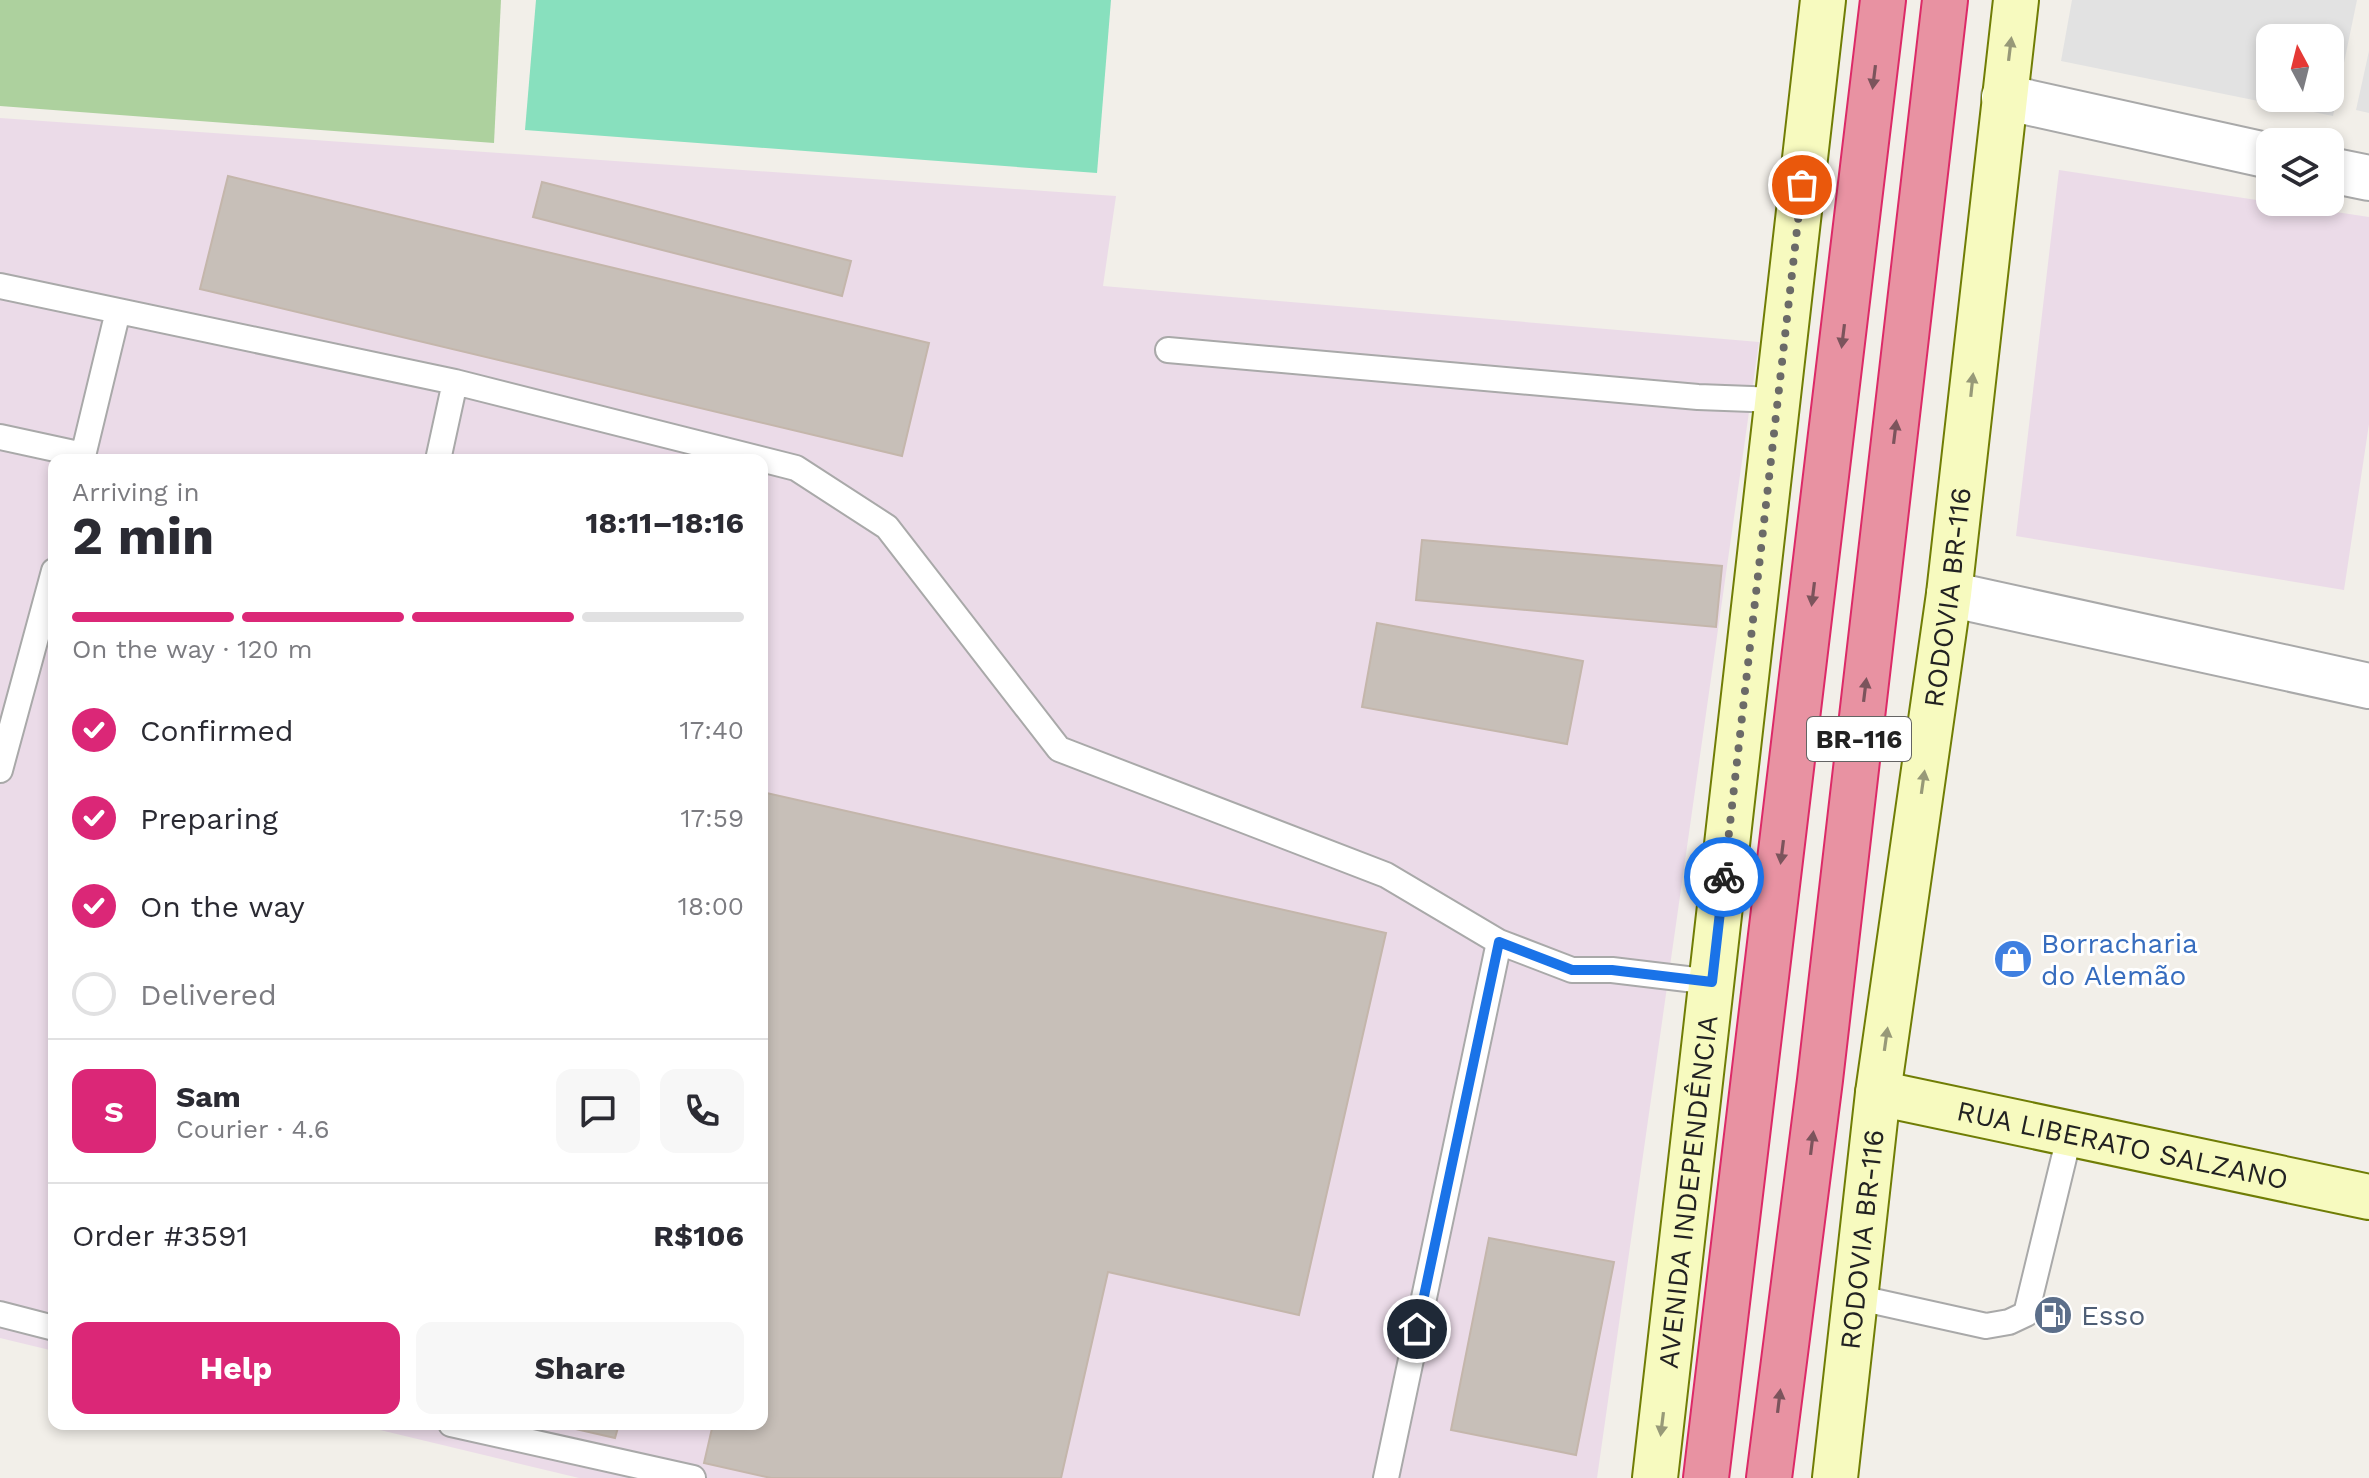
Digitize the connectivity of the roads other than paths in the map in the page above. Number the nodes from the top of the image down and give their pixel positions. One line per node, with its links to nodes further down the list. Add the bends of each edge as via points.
1 (1823, 0): 13 (main road, AVENIDA INDEPENDÊNCIA)
2 (1883, 0): 36 (highway, BR-116, one-way to 36)
3 (1945, 0): 37 (highway, BR-116, one-way to 3)
4 (2016, 0): 5 (main road, RODOVIA BR-116, one-way to 4)
5 (2004, 97): 6 (street); 21 (main road, RODOVIA BR-116, one-way to 5)
6 (2256, 153)
7 (2344, 173): 8 (street)
8 (2369, 178)
9 (0, 286): 10 (lane)
10 (118, 311): 12 (lane); 16 (lane)
11 (1168, 350): 13 (lane)
12 (455, 382): 17 (lane); 18 (lane)
13 (1778, 400): 25 (main road, AVENIDA INDEPENDÊNCIA)
14 (0, 437): 15 (lane)
15 (66, 454)
16 (83, 454)
17 (439, 454)
18 (740, 454)
19 (768, 461): 24 (lane, via 796,468 887,527 1059,749 1386,875)
20 (48, 593): 23 (lane)
21 (1949, 594): 22 (street); 26 (main road, RODOVIA BR-116, one-way to 21)
22 (2369, 686)
23 (0, 770)
24 (1499, 942): 25 (lane, via 1572,970); 34 (lane)
25 (1712, 982): 35 (main road, AVENIDA INDEPENDÊNCIA, one-way to 35)
26 (1878, 1093): 27 (main road, RUA LIBERATO SALZANO); 29 (main road, RODOVIA BR-116)
27 (2070, 1133): 28 (main road, RUA LIBERATO SALZANO); 29 (lane, via 2026,1314 1986,1326)
28 (2369, 1197)
29 (1855, 1297): 38 (main road, RODOVIA BR-116)
30 (0, 1314): 31 (lane)
31 (48, 1326)
32 (478, 1430): 33 (lane)
33 (693, 1478)
34 (1386, 1478)
35 (1655, 1478)
36 (1706, 1478)
37 (1769, 1478)
38 (1835, 1478)

